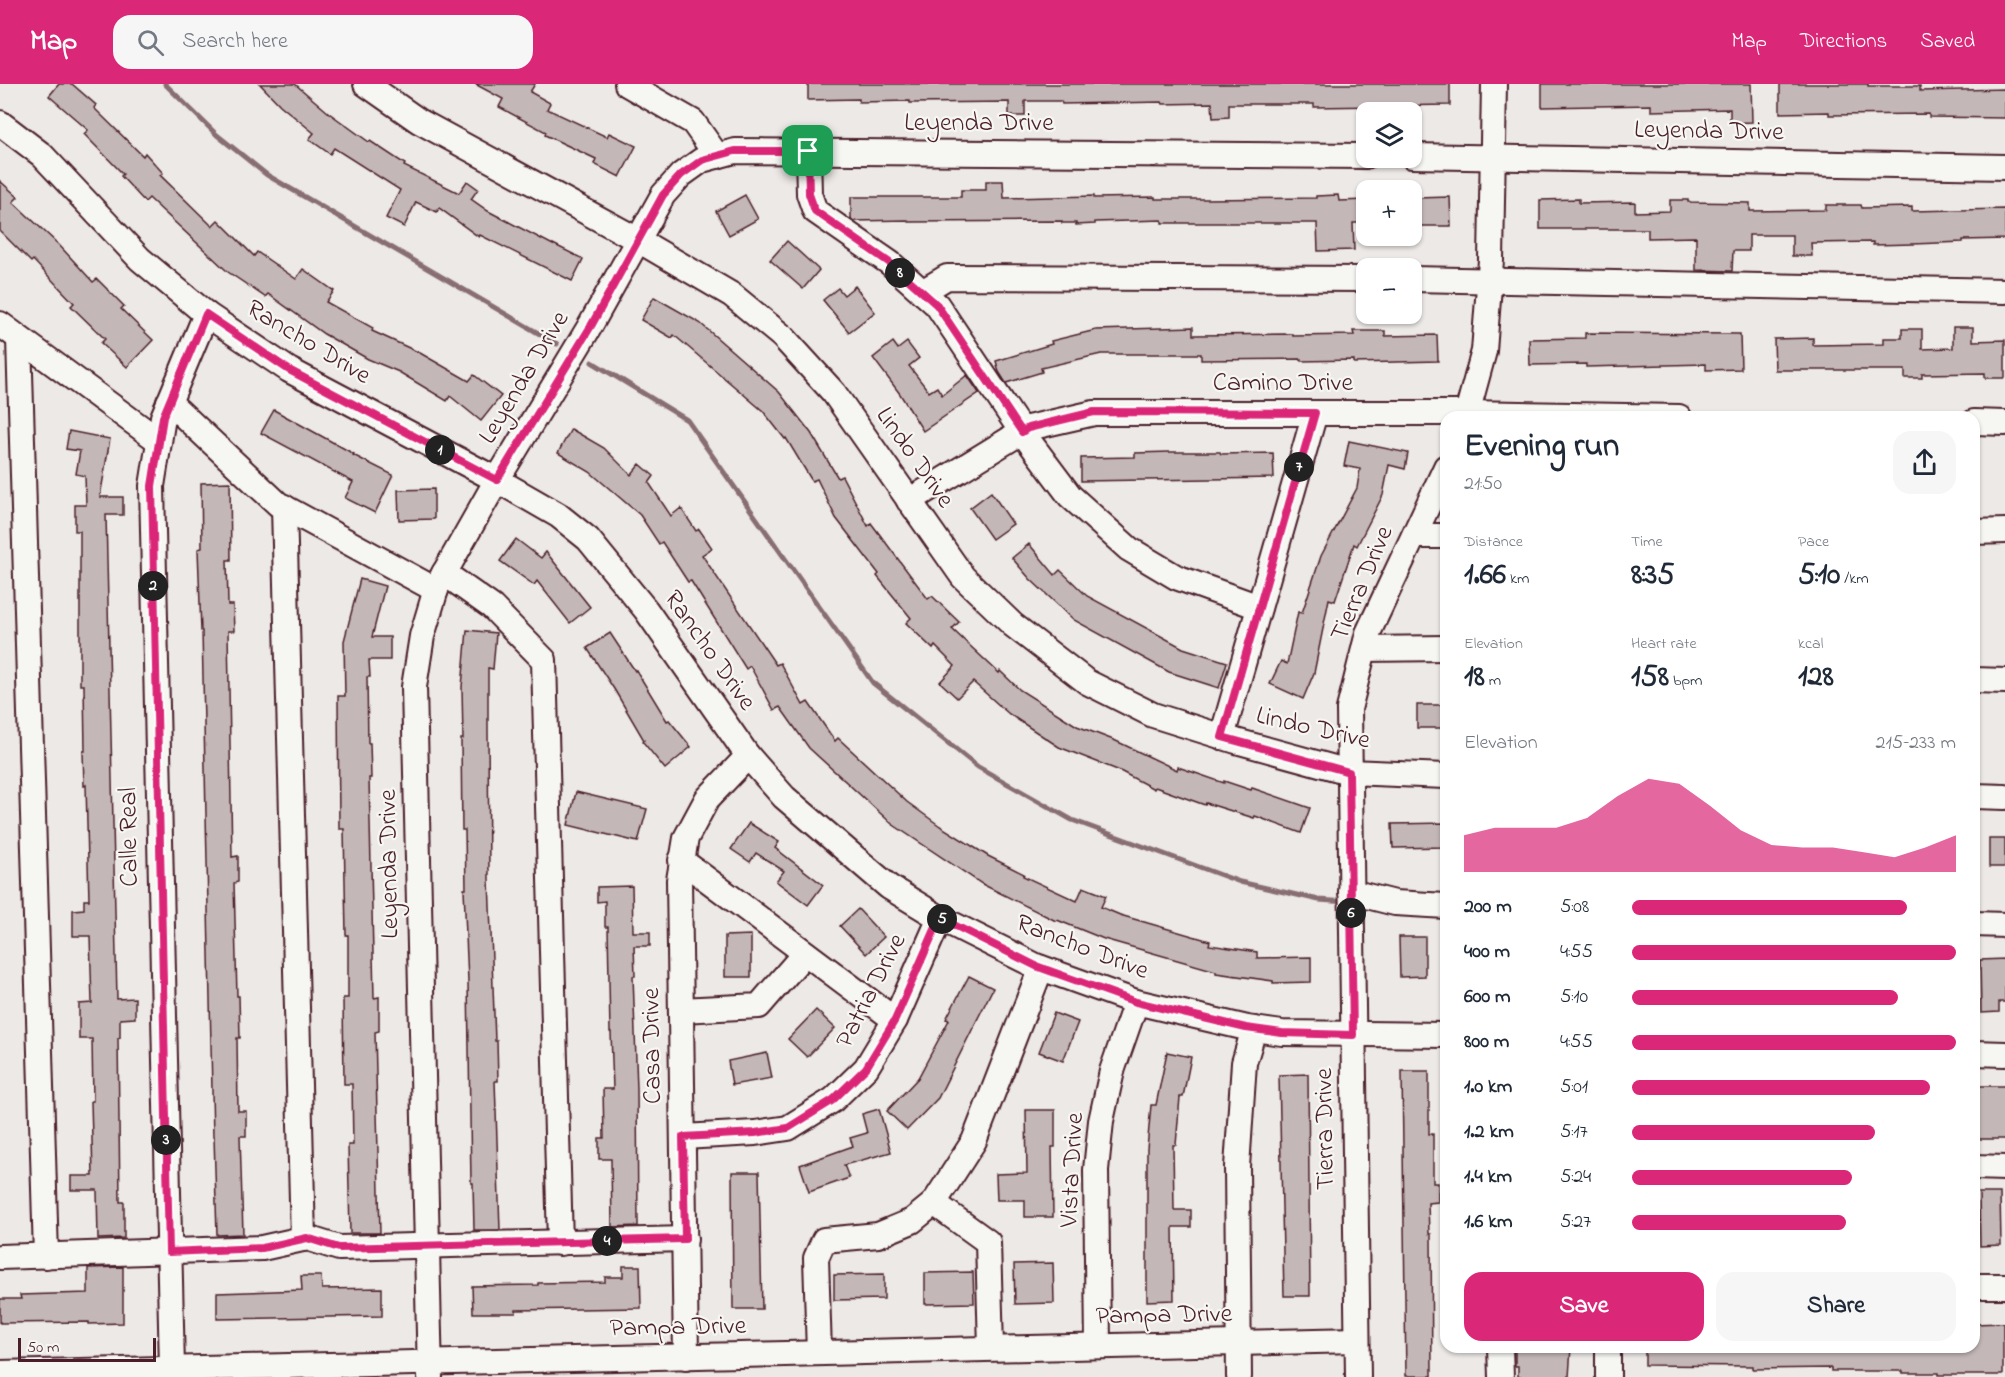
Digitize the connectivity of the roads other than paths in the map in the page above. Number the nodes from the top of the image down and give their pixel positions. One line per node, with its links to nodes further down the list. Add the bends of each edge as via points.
1 (366, 84): 11 (street, Lindo Drive, via 419,121)
2 (627, 84): 6 (street, via 693,122)
3 (1494, 84): 9 (street)
4 (0, 123): 17 (street, Rancho Drive, via 42,155 140,259)
5 (808, 151): 6 (street, Leyenda Drive, via 735,151); 7 (street, Leyenda Drive); 16 (street, via 809,194 815,211 890,263)
6 (717, 156): 11 (street, Leyenda Drive, via 702,160 681,175 663,195)
7 (1356, 156)
8 (1422, 156): 9 (street, Leyenda Drive)
9 (1492, 157): 10 (street, Leyenda Drive); 14 (street)
10 (2005, 167)
11 (638, 240): 28 (street, Leyenda Drive, via 591,326); 30 (street, Lindo Drive, via 732,295 783,337 834,393)
12 (1356, 279): 16 (street, via 947,277)
13 (1422, 279): 14 (street)
14 (1490, 279): 15 (street); 21 (street, via 1484,351)
15 (2005, 291)
16 (922, 292): 26 (street, via 937,305)
17 (206, 314): 20 (street, Calle Real); 28 (street, Rancho Drive, via 289,370)
18 (0, 324): 19 (street)
19 (20, 339): 27 (street); 73 (street)
20 (169, 402): 27 (street, Calle Real); 31 (street)
21 (1468, 411)
22 (1315, 413): 23 (street, Camino Drive); 26 (street, Camino Drive, via 1094,412); 37 (street)
23 (1440, 415)
24 (1980, 422): 25 (street)
25 (2005, 423)
26 (1022, 432): 30 (street, Camino Drive); 37 (street, via 1070,496 1129,549 1176,577)
27 (159, 441): 72 (street, Calle Real, via 152,486 152,556)
28 (497, 480): 36 (street, Leyenda Drive); 43 (street, Rancho Drive, via 558,515 588,539 646,610)
29 (1440, 480): 34 (street, Tierra Drive)
30 (909, 501): 42 (street, Lindo Drive, via 963,577 1013,625 1087,682 1153,716)
31 (284, 507): 36 (street); 68 (street)
32 (2005, 531): 33 (street)
33 (1980, 532)
34 (1414, 536): 35 (street); 38 (street, Tierra Drive)
35 (1440, 536)
36 (440, 582): 70 (street, via 492,607 544,660); 71 (street, Leyenda Drive, via 422,636 414,687)
37 (1259, 607): 42 (street)
38 (1364, 648): 39 (street); 44 (street, Tierra Drive, via 1349,709)
39 (1440, 648)
40 (1980, 680): 41 (street)
41 (2005, 681)
42 (1222, 737): 44 (street, Lindo Drive)
43 (748, 756): 48 (street, Casa Drive, via 707,799 686,837); 51 (street, Rancho Drive, via 784,797 889,887)
44 (1349, 772): 45 (street, Lindo Drive); 49 (street, Tierra Drive)
45 (1440, 776)
46 (1980, 796): 47 (street)
47 (2005, 797)
48 (681, 860): 54 (street); 57 (street, Casa Drive)
49 (1351, 892): 50 (street, via 1395,903); 60 (street, Tierra Drive)
50 (1440, 906)
51 (940, 918): 55 (street, Rancho Drive); 58 (street, Patria Drive)
52 (1980, 924): 53 (street)
53 (2005, 925)
54 (805, 953): 57 (street, via 759,1006); 58 (street)
55 (1041, 968): 56 (street, Rancho Drive); 67 (street, via 974,1141)
56 (1136, 1002): 59 (street, Rancho Drive); 79 (street, Vista Drive, via 1101,1121 1096,1170)
57 (681, 1010): 64 (street, Casa Drive)
58 (895, 1020): 64 (street, Patria Drive, via 866,1068 833,1100 788,1128)
59 (1254, 1029): 60 (street, Rancho Drive); 78 (street, via 1244,1063 1237,1167)
60 (1353, 1035): 61 (street, Rancho Drive); 77 (street, Tierra Drive)
61 (1440, 1035)
62 (1980, 1053): 63 (street)
63 (2005, 1054)
64 (683, 1137): 69 (street, Casa Drive)
65 (1980, 1167): 66 (street)
66 (2005, 1168)
67 (934, 1203): 80 (street, via 988,1242); 81 (street, via 912,1221 878,1235 824,1240 816,1258)
68 (303, 1239): 71 (street, via 339,1248); 72 (street, via 262,1248)
69 (685, 1239): 70 (street); 84 (street, Casa Drive)
70 (560, 1243): 71 (street)
71 (426, 1247): 86 (street, Leyenda Drive)
72 (169, 1252): 73 (street); 85 (street, Calle Real)
73 (46, 1256): 74 (street)
74 (0, 1257)
75 (1980, 1286): 76 (street)
76 (2005, 1287)
77 (1357, 1340): 78 (street, Pampa Drive); 89 (street, Tierra Drive)
78 (1239, 1343): 79 (street, Pampa Drive); 88 (street)
79 (1098, 1346): 80 (street, Pampa Drive)
80 (991, 1348): 81 (street, Pampa Drive)
81 (819, 1353): 84 (street, Pampa Drive)
82 (1500, 1353): 90 (street)
83 (1608, 1353): 91 (street)
84 (686, 1357): 86 (street, Pampa Drive)
85 (172, 1369): 86 (street, Pampa Drive); 87 (street, Pampa Drive)
86 (430, 1369)
87 (0, 1373)
88 (1239, 1377)
89 (1358, 1377)
90 (1501, 1377)
91 (1608, 1377)

